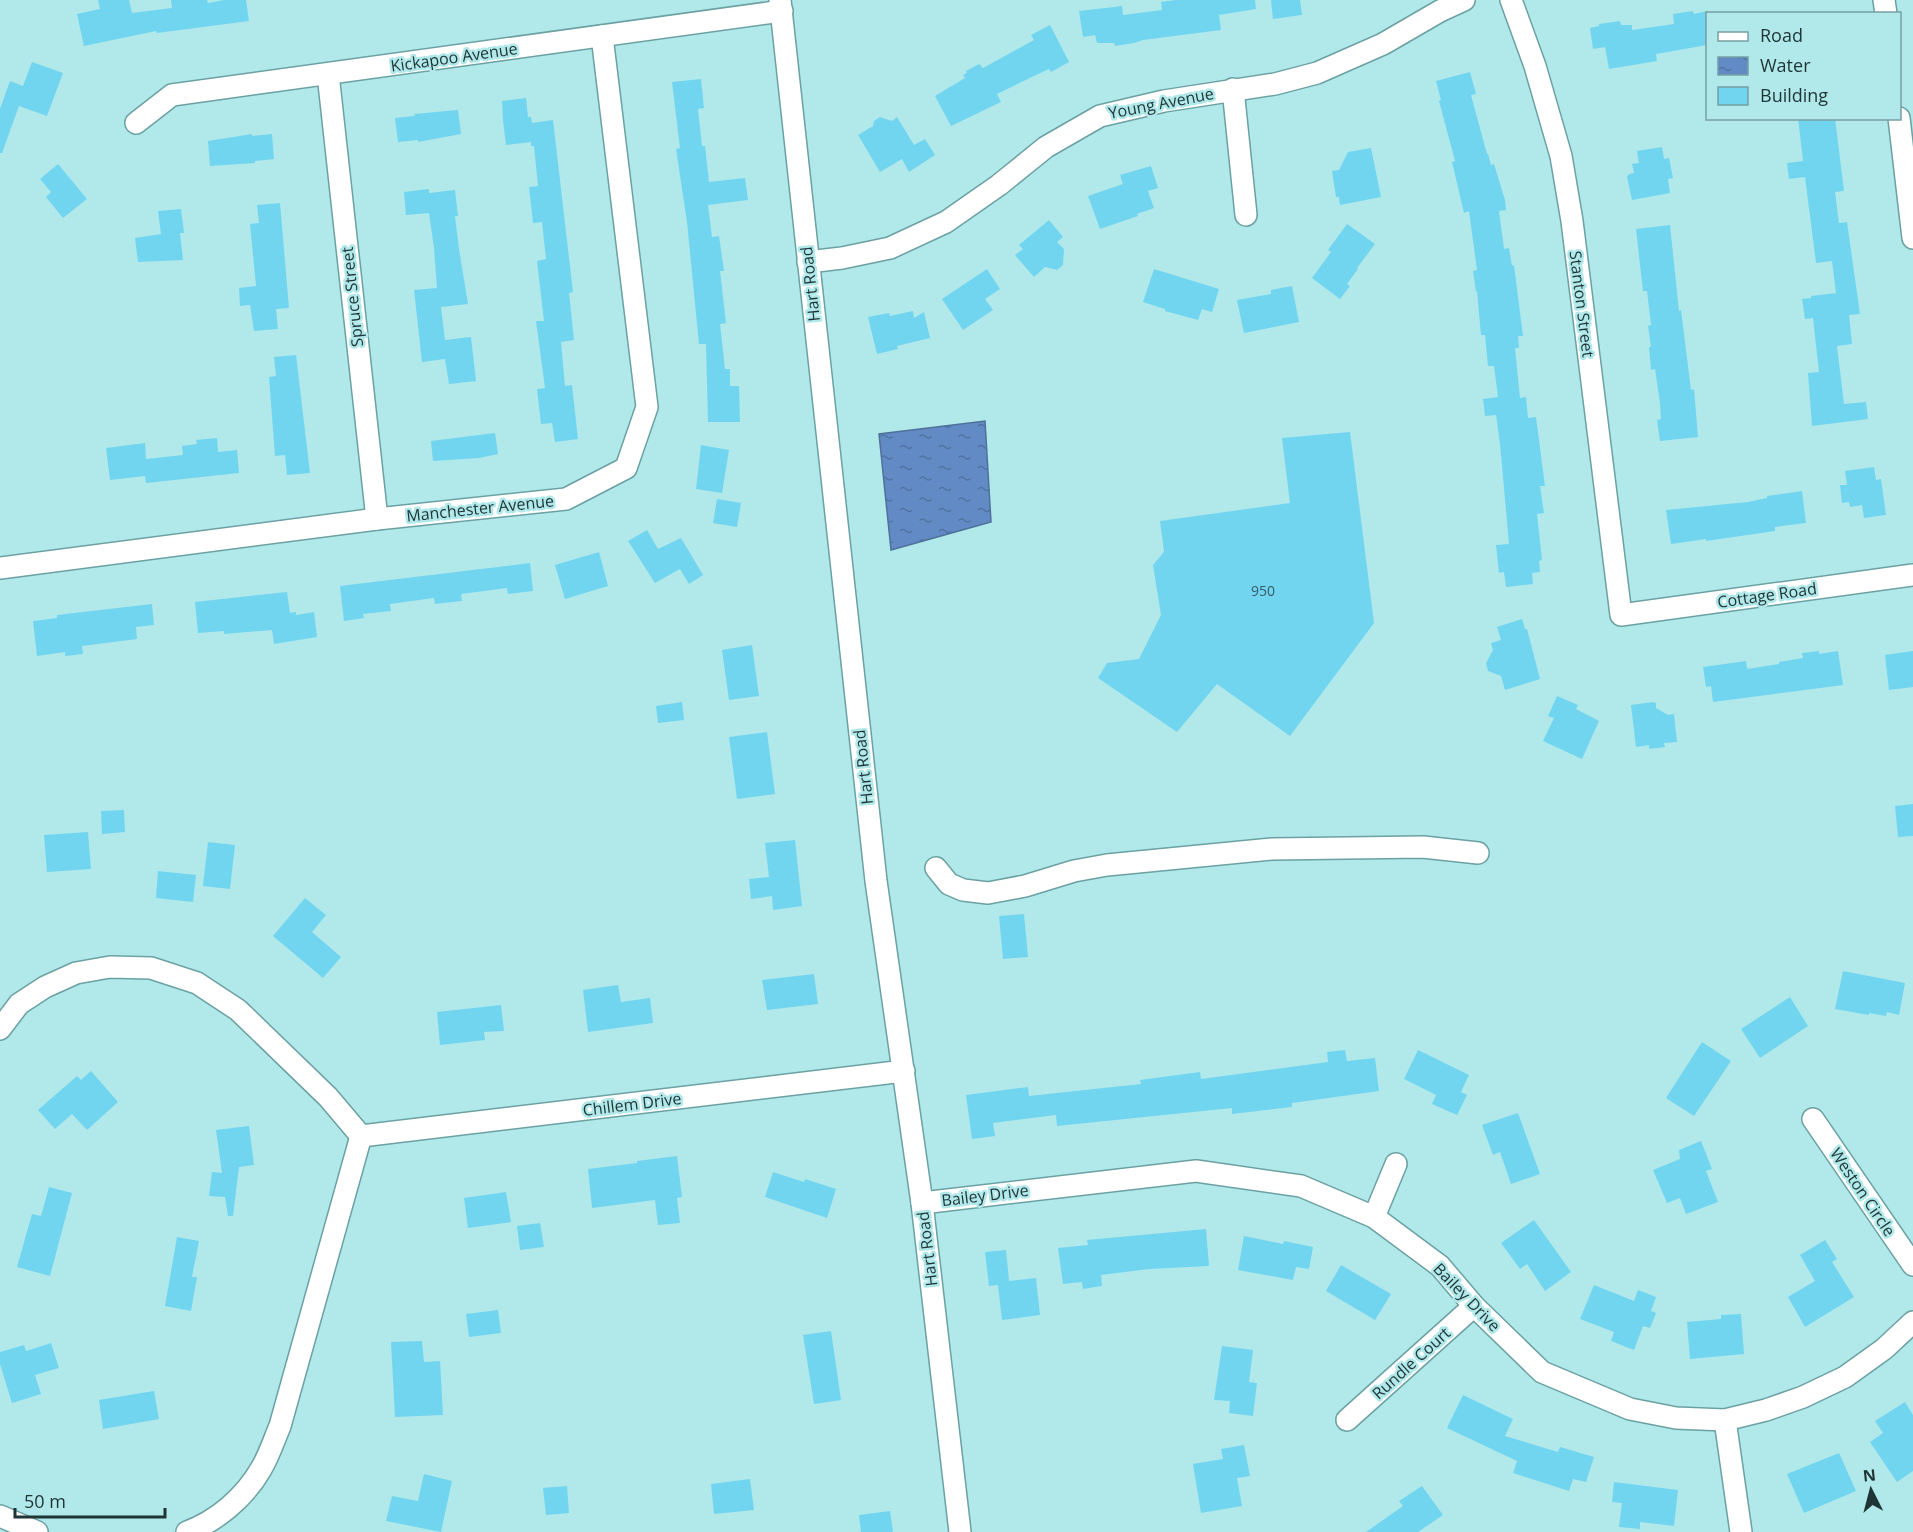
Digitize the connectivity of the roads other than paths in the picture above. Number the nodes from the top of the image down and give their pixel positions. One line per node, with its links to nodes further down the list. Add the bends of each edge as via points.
1 (1464, 0): 6 (street, Young Avenue, via 1383,44 1317,73)
2 (1511, 0): 15 (street, Stanton Street, via 1561,156)
3 (781, 5): 4 (street, Kickapoo Avenue); 11 (street, Hart Road)
4 (602, 36): 5 (street, Kickapoo Avenue); 12 (street, Manchester Avenue, via 647,407 626,468 566,499)
5 (328, 74): 8 (street, Kickapoo Avenue, via 172,95); 12 (street, Spruce Street)
6 (1233, 89): 9 (street); 11 (street, Young Avenue, via 1100,116 1046,147 946,222 890,248)
7 (1899, 120): 10 (street)
8 (136, 123)
9 (1246, 215)
10 (1913, 238)
11 (808, 262): 19 (street, Hart Road, via 876,880)
12 (376, 519): 13 (street, Manchester Avenue)
13 (0, 568)
14 (1913, 575): 15 (street, Cottage Road)
15 (1621, 615)
16 (1478, 853): 17 (street, via 1423,847 1272,849 1107,865 988,893 949,884)
17 (936, 868)
18 (0, 1029): 21 (street, via 19,1004 76,973 110,967 151,968 197,983 238,1010 328,1097)
19 (904, 1071): 21 (street, Chillem Drive); 23 (street, Hart Road)
20 (1813, 1119): 25 (street, Weston Circle)
21 (361, 1136): 32 (street, via 280,1426 261,1470 234,1504)
22 (1396, 1164): 24 (street)
23 (922, 1203): 24 (street, Bailey Drive, via 1196,1171 1301,1186); 33 (street, Hart Road)
24 (1374, 1217): 26 (street, Bailey Drive, via 1440,1266)
25 (1913, 1265)
26 (1474, 1306): 28 (street, Rundle Court); 29 (street, Bailey Drive, via 1542,1372 1630,1409 1676,1418)
27 (1913, 1322): 29 (street, Bailey Drive, via 1845,1377 1803,1397)
28 (1347, 1420)
29 (1725, 1420): 34 (street)
30 (0, 1516): 31 (street)
31 (37, 1532)
32 (187, 1532)
33 (960, 1532)
34 (1741, 1532)

